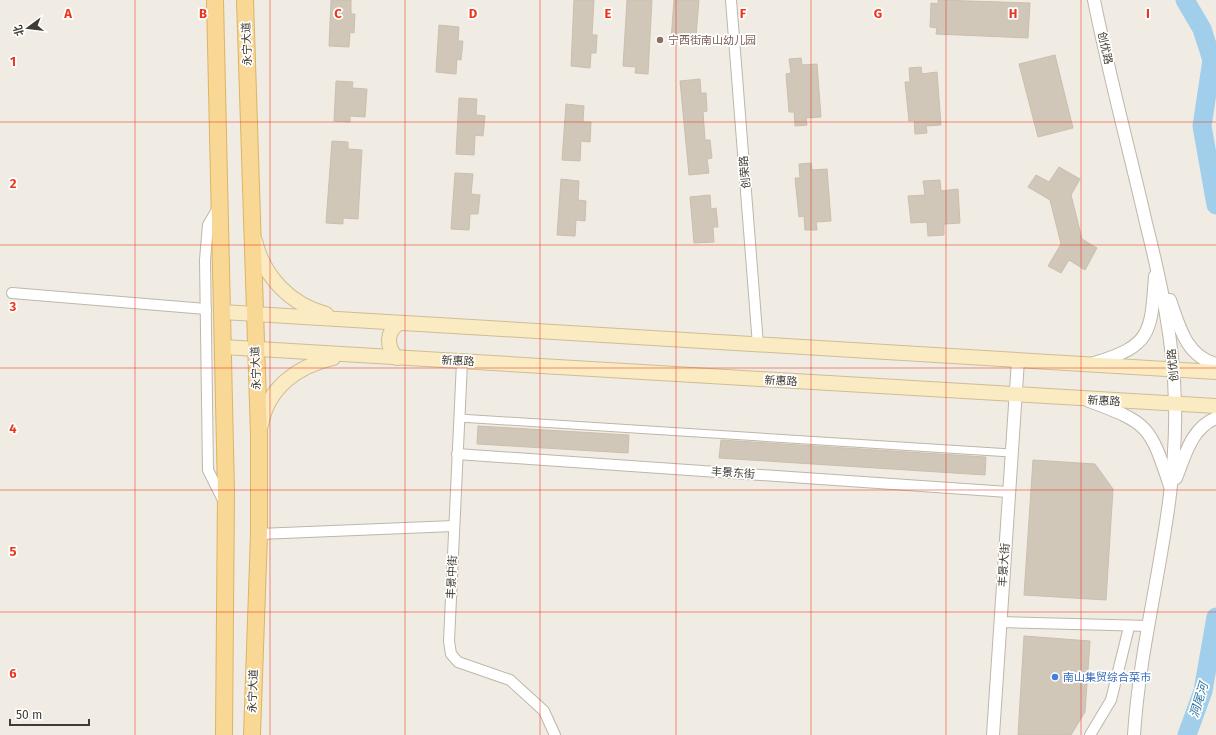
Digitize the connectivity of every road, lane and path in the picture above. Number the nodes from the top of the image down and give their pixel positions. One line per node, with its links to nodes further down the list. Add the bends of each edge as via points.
1 (215, 0): 5 (main road)
2 (245, 0): 6 (main road, 永宁大道)
3 (731, 0): 14 (street, 创荣路)
4 (1094, 0): 7 (street, 创优路)
5 (220, 204): 9 (street, via 208,225 205,260); 10 (main road)
6 (253, 233): 11 (main road, 永宁大道); 12 (main road, via 258,253 267,272 280,288 296,301 315,310)
7 (1156, 265): 21 (street, via 1152,319 1147,331 1131,350); 22 (street, via 1189,347); 23 (street, 创优路, via 1170,334)
8 (12, 293): 9 (street)
9 (206, 309): 35 (street, via 208,470)
10 (222, 312): 11 (main road); 15 (main road)
11 (254, 314): 12 (main road); 16 (main road, 永宁大道)
12 (348, 320): 13 (main road)
13 (399, 323): 14 (main road); 18 (main road, via 388,339 390,349)
14 (758, 344): 19 (main road)
15 (223, 347): 16 (main road, 新惠路); 35 (main road)
16 (255, 349): 17 (main road, 新惠路); 30 (main road, 永宁大道)
17 (346, 355): 18 (main road, 新惠路); 30 (main road, via 304,367 290,376 268,402)
18 (397, 358): 20 (main road, 新惠路)
19 (1018, 360): 21 (main road); 24 (street, 丰景大街)
20 (462, 362): 24 (main road, 新惠路); 28 (street, 丰景中街)
21 (1090, 365): 23 (main road)
22 (1212, 367): 23 (main road)
23 (1174, 370): 26 (street, 创优路)
24 (1015, 395): 25 (main road, 新惠路); 31 (street, 丰景大街)
25 (1086, 400): 26 (main road, 新惠路); 33 (street, via 1131,417 1142,425 1157,447)
26 (1176, 405): 27 (main road, 新惠路); 33 (street, 创优路)
27 (1211, 406)
28 (459, 418): 31 (street); 32 (street, 丰景中街)
29 (1212, 420): 33 (street, via 1198,430 1191,442)
30 (259, 435): 37 (main road, 永宁大道)
31 (1011, 453): 34 (street, 丰景大街)
32 (457, 454): 34 (street, 丰景东街); 36 (street, 丰景中街)
33 (1171, 491): 40 (street, 创优路)
34 (1008, 492): 38 (street, 丰景大街)
35 (226, 506): 41 (main road)
36 (454, 526): 37 (street); 43 (street, 丰景中街, via 449,641 451,654 458,662 510,680 544,712)
37 (259, 534): 42 (main road, 永宁大道)
38 (1000, 622): 39 (street); 44 (street, 丰景大街)
39 (1129, 626): 40 (street); 45 (street, via 1111,700)
40 (1149, 626): 46 (street, 创优路, via 1141,666)
41 (224, 735)
42 (252, 735)
43 (555, 735)
44 (992, 735)
45 (1090, 735)
46 (1134, 735)

